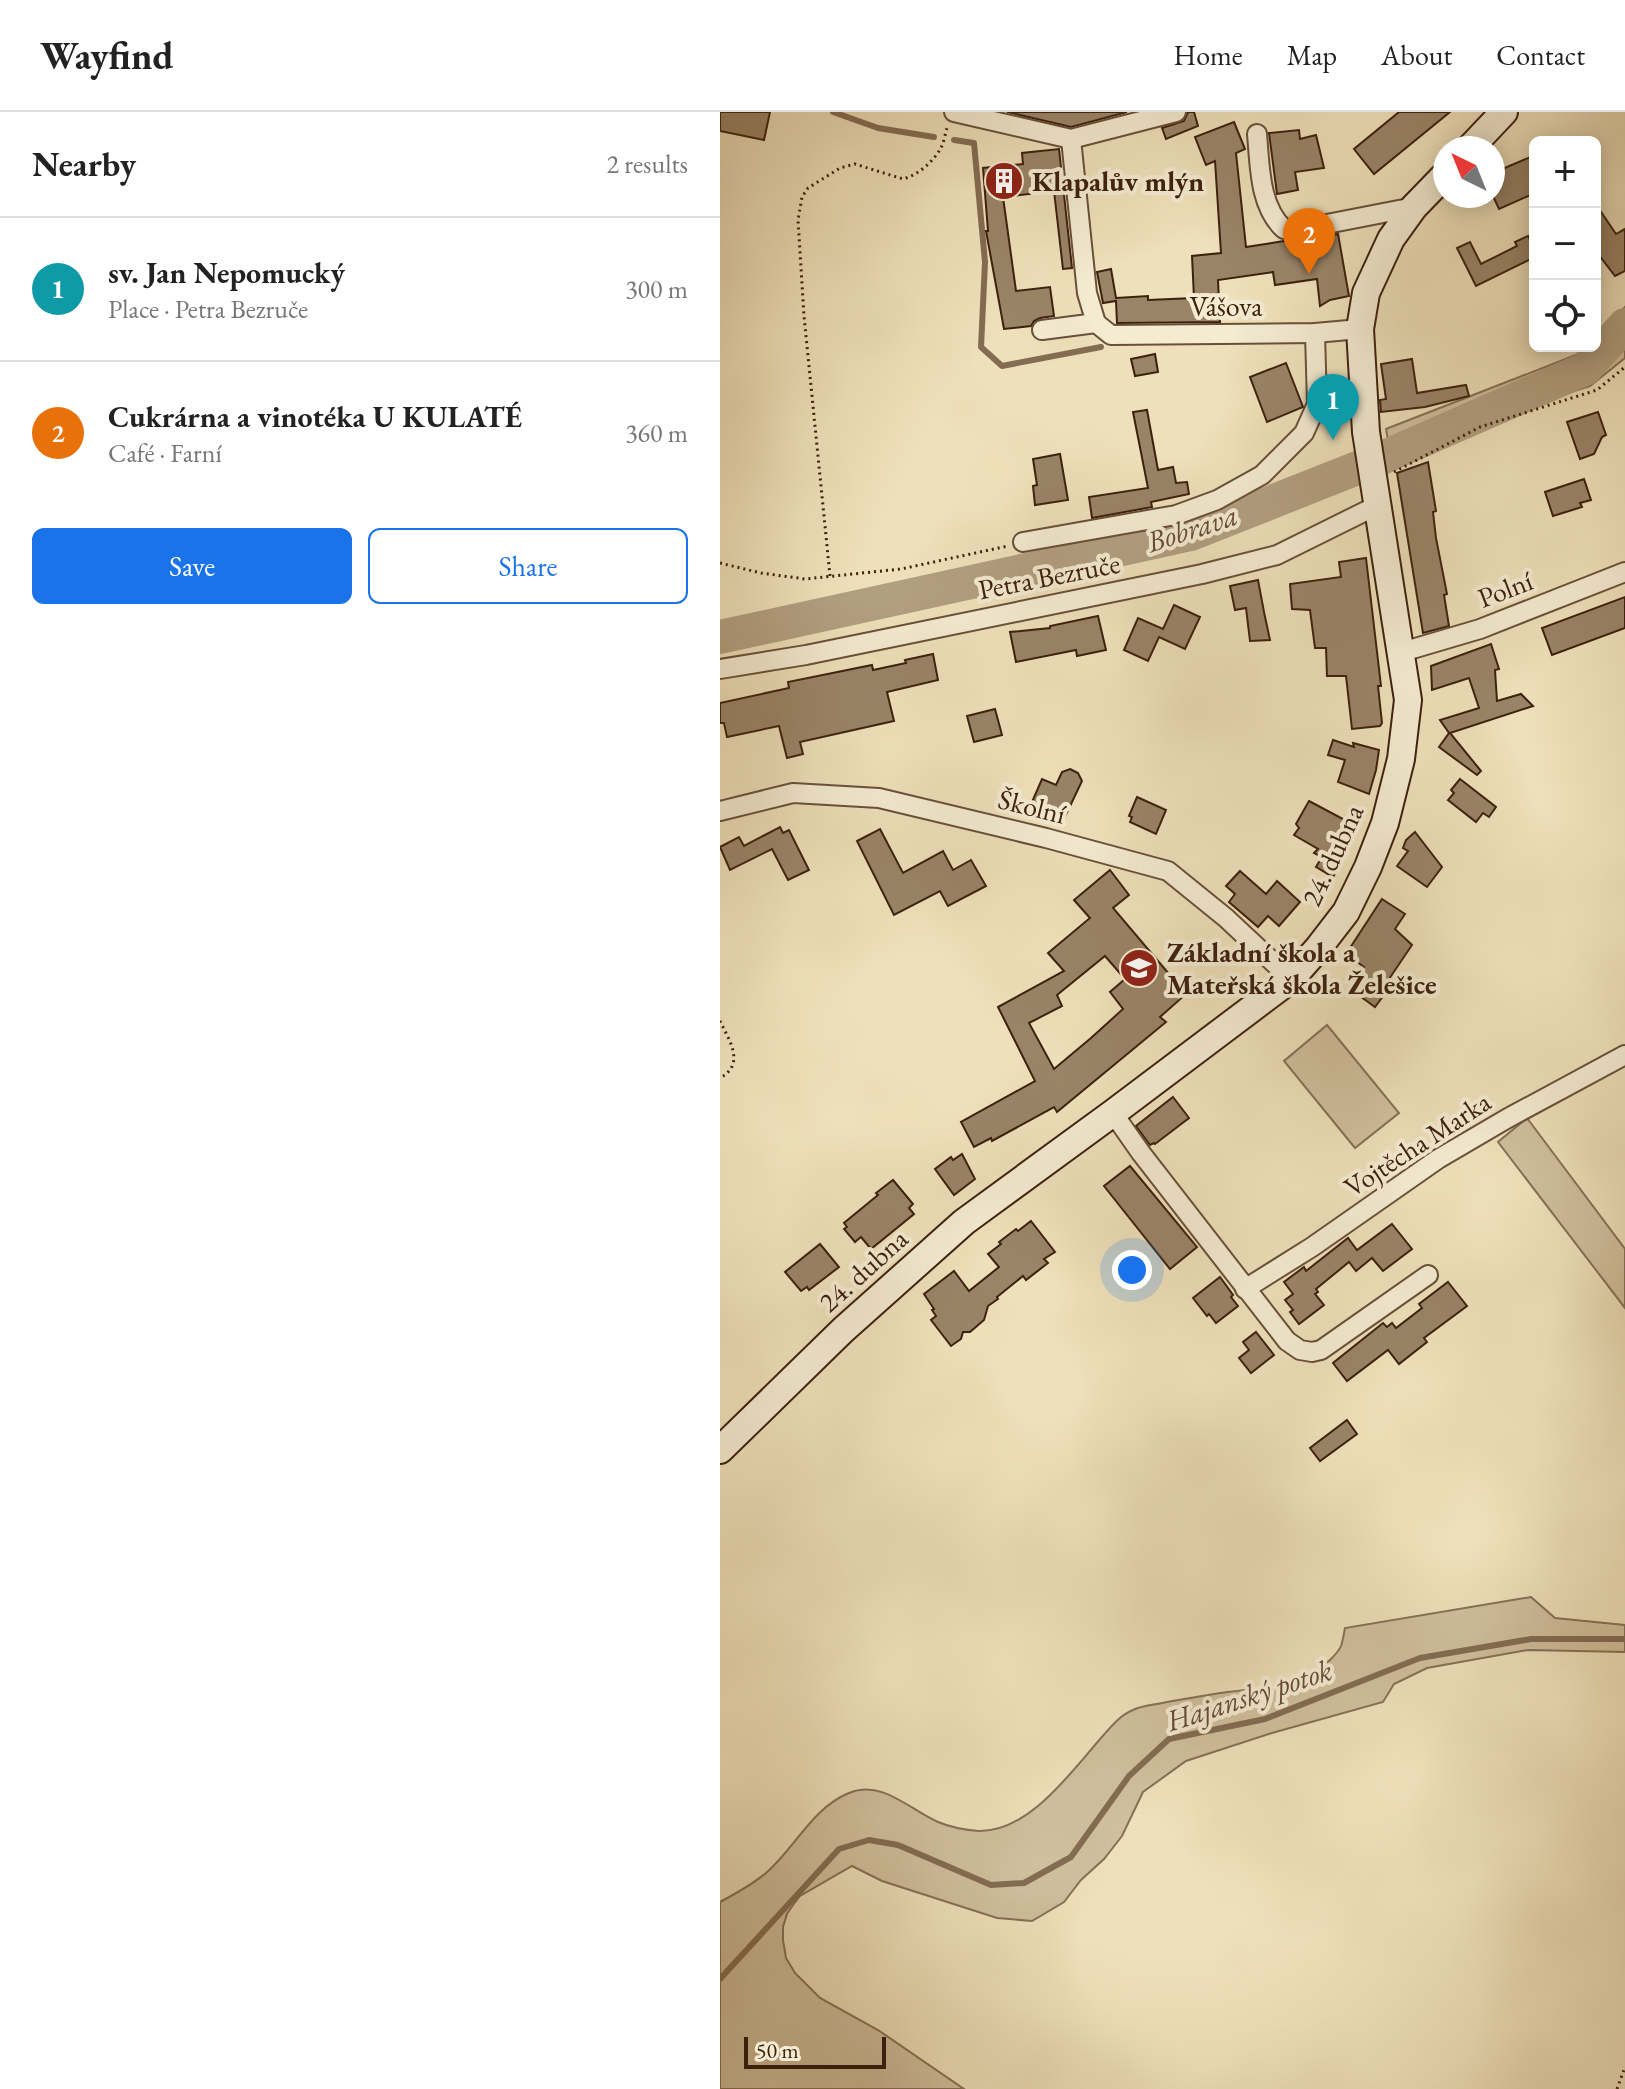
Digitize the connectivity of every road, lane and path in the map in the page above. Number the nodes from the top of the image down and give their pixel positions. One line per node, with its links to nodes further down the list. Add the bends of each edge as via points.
1 (954, 112): 7 (street)
2 (1176, 112): 7 (street)
3 (1504, 112): 6 (main road)
4 (1257, 134): 9 (street, via 1270,213 1284,229)
5 (945, 135): 19 (path, via 941,148 907,178 855,164 840,168 802,197 798,220 804,316)
6 (1481, 136)
7 (1071, 139): 10 (street, via 1087,293)
8 (1433, 187): 9 (main road, 24. dubna)
9 (1414, 207): 11 (main road, 24. dubna, via 1391,239 1366,293)
10 (1096, 323): 12 (street, Vášova); 13 (street, Vášova, via 1111,335)
11 (1360, 329): 13 (street, Vášova); 15 (main road, 24. dubna)
12 (1042, 330)
13 (1315, 333): 16 (street, Petra Bezruče, via 1317,404 1304,433 1262,475 1176,515)
14 (1625, 367): 15 (path, via 1597,390 1480,427 1399,469)
15 (1375, 489): 20 (main road, 24. dubna); 21 (street, Petra Bezruče, via 1277,555)
16 (1023, 542): 19 (path, via 901,569)
17 (720, 563): 19 (path, via 805,579)
18 (1625, 572): 20 (street, Polní, via 1480,629)
19 (830, 576)
20 (1402, 652): 23 (main road, 24. dubna, via 1408,700 1385,823 1346,912)
21 (720, 669)
22 (720, 811): 23 (street, Školní, via 793,793 879,798 1168,871)
23 (1291, 979): 27 (main road, 24. dubna)
24 (720, 1021): 26 (path, via 735,1051)
25 (1625, 1055): 29 (street, Vojtěcha Marka, via 1438,1159)
26 (720, 1078)
27 (1113, 1113): 29 (street); 30 (main road, 24. dubna, via 964,1222)
28 (1428, 1275): 29 (street, via 1312,1352 1287,1341)
29 (1245, 1289)
30 (720, 1450)
31 (1625, 2067): 32 (path)
32 (1617, 2089)

